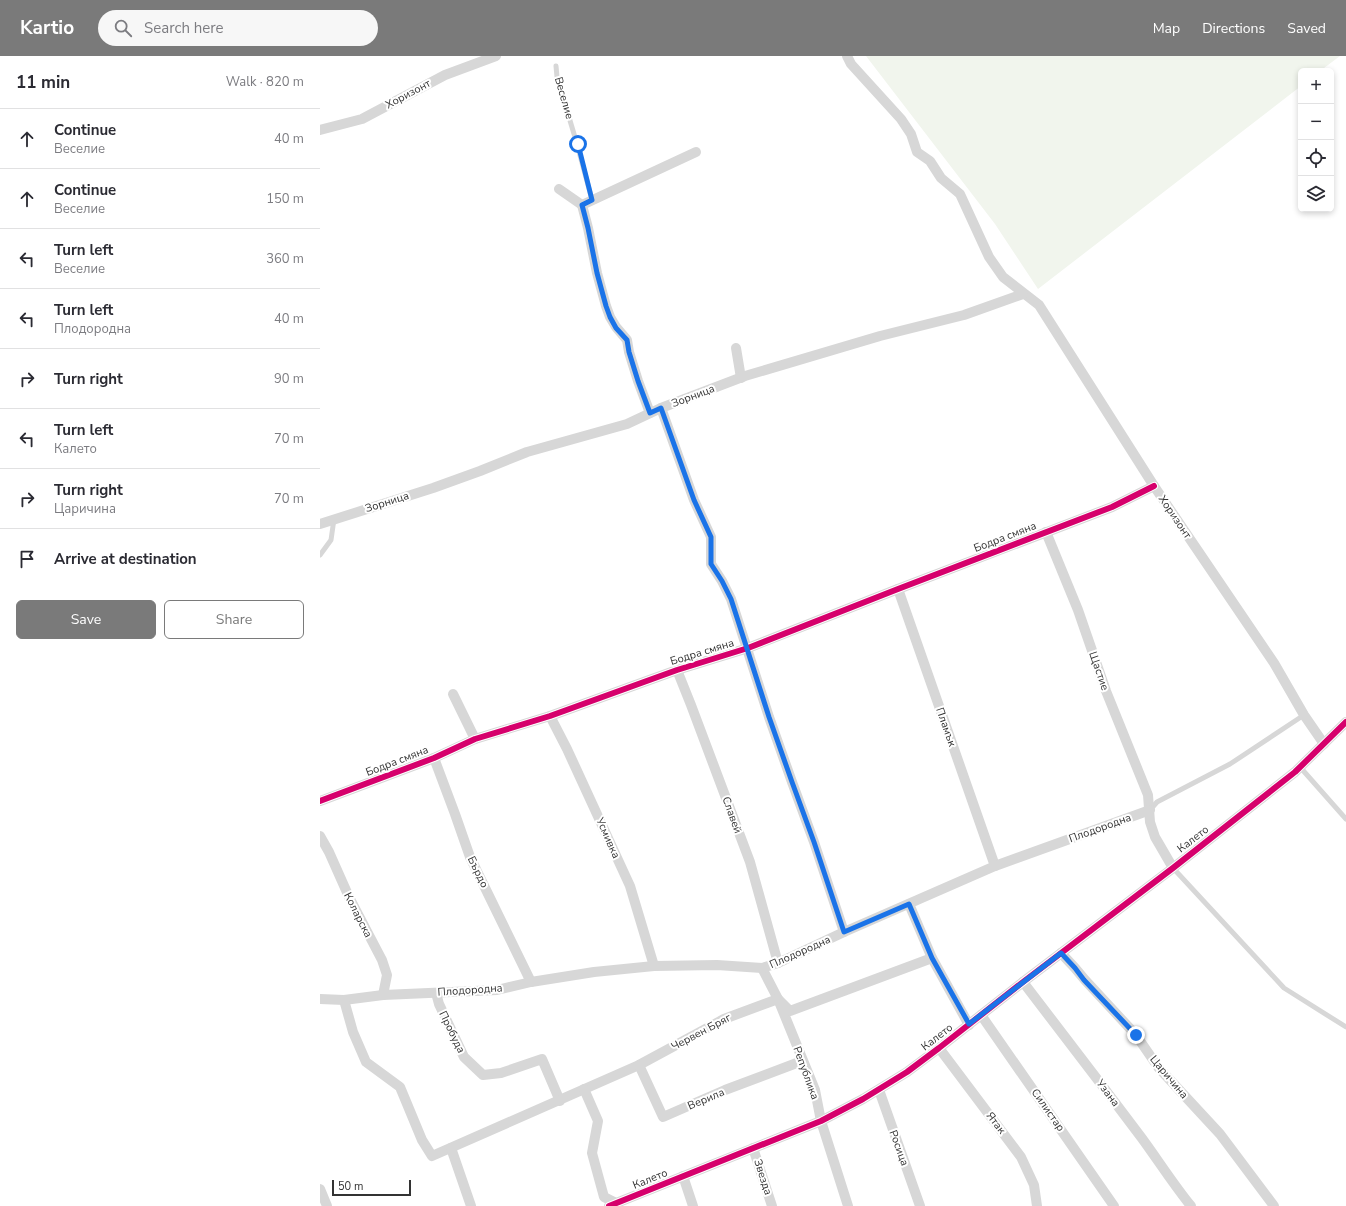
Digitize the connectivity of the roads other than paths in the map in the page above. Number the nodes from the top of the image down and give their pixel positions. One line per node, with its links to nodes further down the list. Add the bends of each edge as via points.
1 (496, 56): 4 (street, Хоризонт, via 445,75 362,119)
2 (847, 56): 9 (street, Хоризонт, via 851,64 901,119 911,134 917,152 930,161 941,178 960,194 990,257 1003,278)
3 (556, 66): 7 (lane, Веселие)
4 (320, 130)
5 (696, 152): 7 (street)
6 (559, 189): 8 (street)
7 (592, 200): 8 (street)
8 (582, 205): 13 (street, via 606,306 616,328 627,340)
9 (1023, 294): 11 (street, Зорница, via 964,315 880,336); 14 (street, Хоризонт, via 1039,305)
10 (736, 348): 11 (street)
11 (741, 378): 12 (street, Зорница)
12 (661, 408): 13 (street, Зорница); 20 (street, via 694,500 711,537 711,564 731,599)
13 (650, 413): 15 (street, Зорница, via 627,424 527,452 433,488)
14 (1154, 486): 17 (street, Бодра смяна, via 1112,507); 23 (street, Хоризонт, via 1274,664)
15 (334, 519): 16 (street, Зорница); 18 (lane, via 331,540)
16 (320, 524)
17 (1046, 532): 19 (street, Бодра смяна); 31 (street, Щастие, via 1148,795)
18 (320, 555)
19 (898, 589): 20 (street, Бодра смяна); 34 (street, Пламък)
20 (748, 648): 21 (street, Бодра смяна); 37 (street, via 769,717)
21 (677, 670): 24 (street, Бодра смяна); 40 (street, Славей, via 750,862)
22 (454, 694): 26 (street)
23 (1304, 715): 27 (street, Хоризонт); 31 (lane, Плодородна, via 1230,764 1157,802)
24 (550, 716): 26 (street, Бодра смяна); 41 (street, Усмивка, via 630,886)
25 (1346, 722): 27 (street, Калето)
26 (475, 739): 28 (street, Бодра смяна)
27 (1324, 744): 29 (street, Калето)
28 (434, 758): 30 (street, Бодра смяна); 43 (street, Бърдо, via 470,857)
29 (1300, 767): 32 (lane); 35 (street, Калето)
30 (320, 802)
31 (1150, 810): 34 (street, Плодородна); 35 (street, Щастие, via 1150,822 1155,837)
32 (1346, 818)
33 (320, 836): 46 (street, Коларска, via 382,960 387,975)
34 (995, 866): 36 (street, Плодородна)
35 (1173, 868): 38 (street, Калето); 52 (lane, via 1284,988)
36 (909, 904): 37 (street, Плодородна); 39 (street)
37 (844, 932): 40 (street, Плодородна)
38 (1061, 953): 44 (street, Калето); 74 (street, Царичина, via 1136,1035 1158,1067 1220,1134)
39 (932, 958): 48 (street, via 790,1011); 51 (street)
40 (778, 963): 42 (street, Плодородна)
41 (654, 966): 42 (street, Плодородна, via 717,965); 43 (street, Плодородна)
42 (762, 968): 48 (street, Република)
43 (531, 982): 45 (street, Плодородна, via 497,990)
44 (1022, 982): 50 (street, Калето); 73 (street, Узана, via 1083,1059)
45 (436, 993): 46 (street, Плодородна); 58 (street, Пробуда, via 464,1057 483,1075 542,1059)
46 (383, 995): 49 (street, Плодородна)
47 (320, 999): 49 (street, Плодородна)
48 (778, 999): 54 (street, Република); 55 (street, Червен Бряг, via 724,1019)
49 (344, 1000): 60 (street, Червен Бряг, via 356,1040 366,1062 400,1087 422,1140 432,1156)
50 (981, 1015): 51 (street, Калето); 72 (street, Силистар)
51 (969, 1024): 53 (street, Калето)
52 (1346, 1028)
53 (939, 1048): 57 (street, Калето); 71 (street, Ятак, via 1021,1157 1034,1185)
54 (802, 1060): 55 (street, Верила, via 663,1117); 59 (street, Република, via 815,1090)
55 (639, 1065): 56 (street, Червен Бряг)
56 (584, 1089): 58 (street, Червен Бряг); 64 (street, via 598,1121 592,1153 604,1197)
57 (879, 1090): 59 (street, Калето); 70 (street, Росица)
58 (560, 1101): 60 (street, Червен Бряг)
59 (821, 1121): 61 (street, Калето); 69 (street, Република)
60 (451, 1148): 66 (street)
61 (753, 1148): 62 (street, Калето); 68 (street, Звезда)
62 (683, 1176): 64 (street, Калето); 67 (street)
63 (320, 1189): 65 (street)
64 (614, 1205)
65 (327, 1206)
66 (471, 1206)
67 (693, 1206)
68 (772, 1206)
69 (848, 1206)
70 (920, 1206)
71 (1037, 1206)
72 (1114, 1206)
73 (1191, 1206)
74 (1274, 1206)

